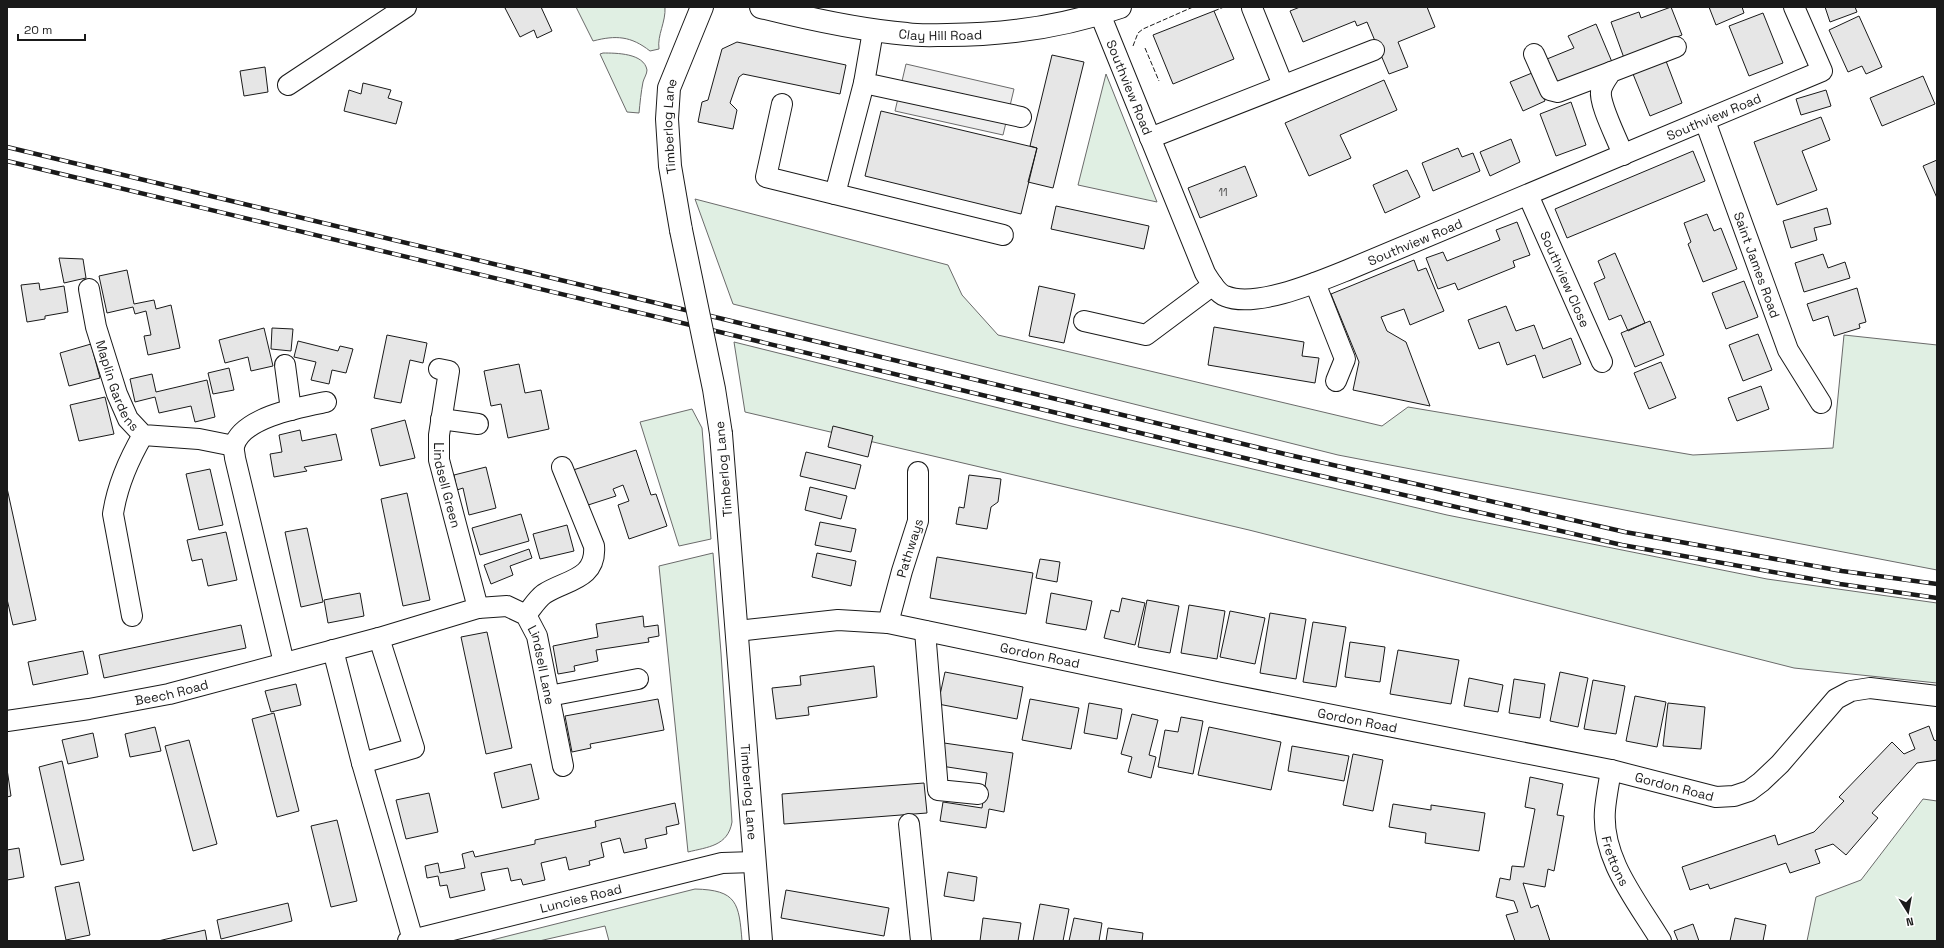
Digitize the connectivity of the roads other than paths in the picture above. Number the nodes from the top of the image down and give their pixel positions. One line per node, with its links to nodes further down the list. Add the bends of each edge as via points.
1 (406, 7): 14 (street)
2 (702, 7): 45 (main road, Timberlog Lane, bridge, via 670,88 670,166 721,434)
3 (760, 7): 8 (main road, Clay Hill Road)
4 (1120, 7): 7 (main road, Clay Hill Road)
5 (1794, 7): 18 (street, Southview Road, via 1822,71)
6 (1252, 8): 15 (street)
7 (1100, 14): 8 (main road, Clay Hill Road, via 1047,28 986,35 909,35); 19 (street, Southview Road)
8 (873, 31): 13 (street)
9 (1676, 47): 12 (street)
10 (1374, 50): 15 (street)
11 (1534, 54): 12 (street, via 1550,90 1558,92)
12 (1611, 72): 20 (street, via 1604,81 1601,91 1602,102)
13 (864, 83): 17 (street); 21 (street)
14 (288, 84)
15 (1283, 85): 19 (street)
16 (782, 104): 21 (street, via 766,177)
17 (1021, 117)
18 (1705, 121): 20 (street, Southview Road); 33 (street, Saint James Road, via 1788,350)
19 (1150, 138): 25 (street, Southview Road, via 1199,261)
20 (1623, 154): 22 (street, Southview Road)
21 (835, 194): 23 (street)
22 (1528, 195): 24 (street, Southview Road); 28 (street, Southview Close)
23 (1003, 235)
24 (1315, 283): 25 (street, Southview Road, via 1259,299 1240,301 1224,296); 31 (street, via 1345,359)
25 (1213, 285): 27 (street, via 1146,335)
26 (89, 289): 37 (street, Maplin Gardens, via 96,327 117,394 128,419)
27 (1084, 321)
28 (1602, 362)
29 (285, 365): 34 (street)
30 (439, 369): 35 (street, Lindsell Green, via 449,371)
31 (1336, 381)
32 (326, 402): 34 (street)
33 (1821, 403)
34 (291, 410): 38 (street, via 257,422 243,433)
35 (441, 419): 36 (street); 41 (street, Lindsell Green, via 439,460)
36 (478, 424)
37 (143, 435): 38 (street, Maplin Gardens); 43 (street, via 131,454 113,514)
38 (234, 446): 49 (street)
39 (562, 467): 42 (street, via 594,546 594,555 591,566 582,575 544,594)
40 (918, 472): 44 (street, Pathways, via 918,521)
41 (478, 608): 42 (street, Lindsell Lane, via 507,606); 47 (street, Beech Road)
42 (526, 615): 51 (street, Lindsell Lane, via 540,645)
43 (132, 616)
44 (888, 623): 45 (street, Gordon Road, via 838,620); 46 (street, Gordon Road)
45 (737, 631): 59 (main road, Timberlog Lane)
46 (925, 631): 56 (street, Gordon Road); 57 (street, via 938,790)
47 (380, 638): 48 (street, Beech Road); 54 (street, via 414,748)
48 (333, 650): 49 (street, Beech Road); 54 (street)
49 (284, 663): 53 (street, Beech Road, via 169,694)
50 (638, 679): 51 (street)
51 (549, 696): 55 (street, Lindsell Lane)
52 (1937, 696): 56 (street, Gordon Road, via 1870,688 1851,691 1836,699 1780,764 1761,782 1749,791 1734,796 1716,797)
53 (7, 721)
54 (362, 763): 60 (street)
55 (563, 766)
56 (1611, 770): 63 (street, Frettons, via 1605,811 1607,838 1614,861)
57 (978, 794)
58 (909, 824): 62 (street)
59 (754, 862): 60 (street, Luncies Road, via 722,863); 61 (main road, Timberlog Lane)
60 (410, 940)
61 (761, 941)
62 (921, 941)
63 (1661, 941)

